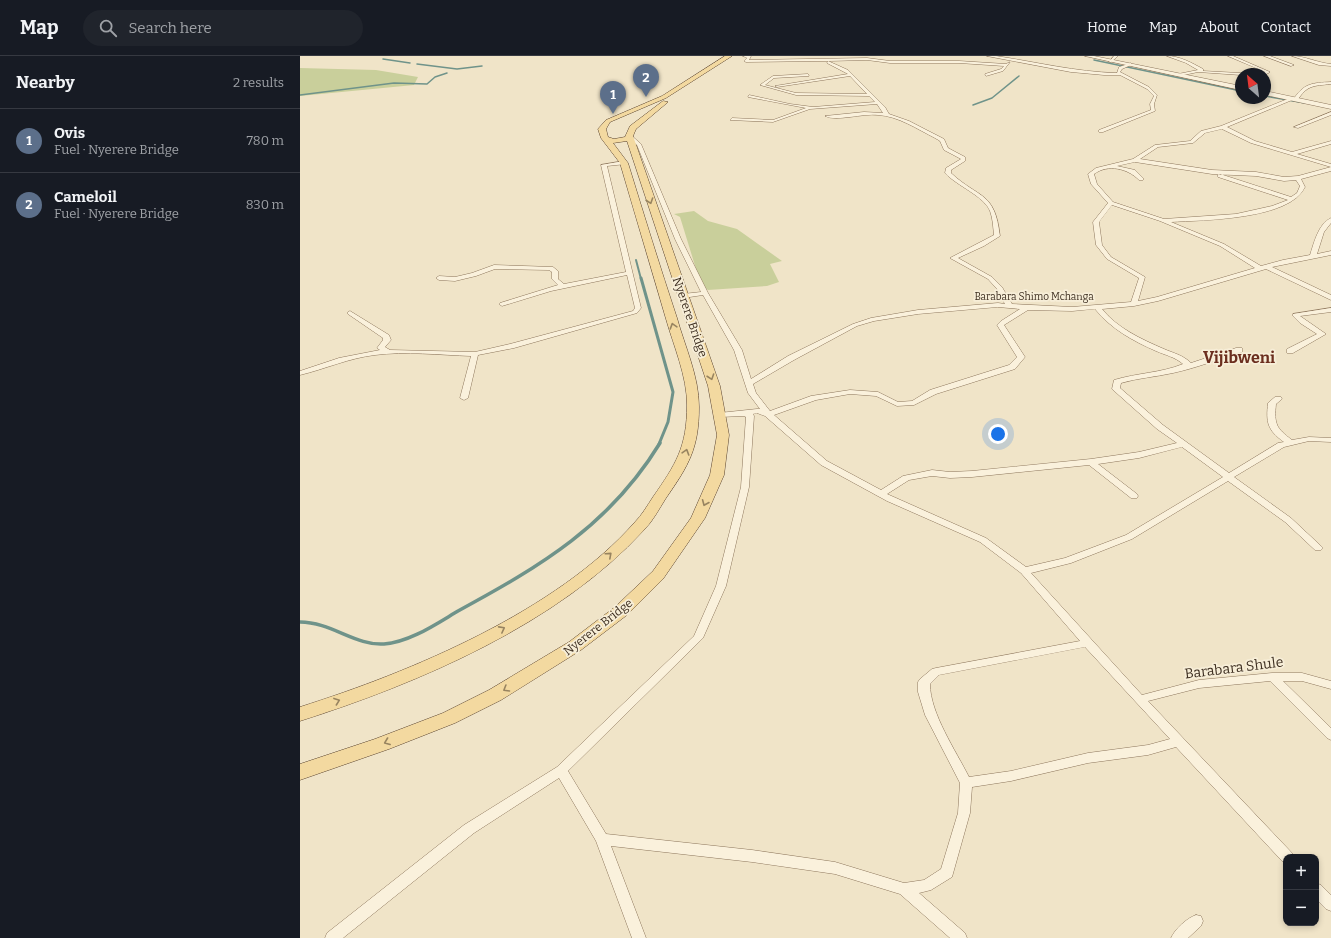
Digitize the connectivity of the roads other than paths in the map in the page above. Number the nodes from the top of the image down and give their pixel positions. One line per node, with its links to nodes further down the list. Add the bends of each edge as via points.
1 (728, 56): 40 (main road, via 664,96)
2 (739, 56): 43 (main road, via 661,104)
3 (745, 56): 16 (street, via 750,56 746,61)
4 (836, 56): 15 (street)
5 (990, 56): 14 (street)
6 (1088, 56): 17 (street)
7 (1116, 56): 17 (street)
8 (1169, 56): 13 (street)
9 (1181, 56): 13 (street)
10 (1230, 56): 22 (street)
11 (1266, 56): 20 (street)
12 (1294, 56): 21 (street)
13 (1174, 58): 23 (street, via 1198,66 1202,70)
14 (1013, 59): 19 (street); 25 (street, via 1054,68)
15 (840, 60): 16 (street); 19 (street)
16 (827, 61): 29 (street, via 847,71)
17 (1110, 61): 18 (street)
18 (1130, 64): 25 (street, via 1117,70); 28 (street)
19 (1007, 65): 27 (street, via 1002,70)
20 (1292, 65)
21 (1331, 65)
22 (1258, 68)
23 (1200, 72): 24 (street); 28 (street)
24 (1235, 73)
25 (1119, 74): 48 (street, via 1151,90 1156,96 1152,104 1154,109)
26 (808, 75): 31 (street, via 773,77 762,85)
27 (986, 75)
28 (1179, 75): 32 (street)
29 (851, 76): 31 (street); 34 (street)
30 (1331, 83): 36 (street, via 1305,87)
31 (768, 87): 34 (street, via 796,94)
32 (1235, 87)
33 (1271, 94): 36 (street)
34 (869, 95): 37 (street)
35 (749, 96): 39 (street)
36 (1292, 99): 38 (street); 46 (street)
37 (876, 103): 39 (street); 42 (street)
38 (1331, 107)
39 (813, 108): 45 (street, via 773,121)
40 (624, 114): 43 (main road, via 642,112 647,113); 49 (main road, via 604,125 602,129)
41 (1331, 114): 47 (street)
42 (887, 115): 44 (street, via 877,113); 76 (street, via 937,137 942,140 946,149 963,158 964,160 948,169 948,173 987,201 996,218 997,236 953,258 990,278 1000,288)
43 (647, 116): 50 (main road, via 634,128)
44 (827, 116)
45 (732, 119)
46 (1224, 127): 52 (street, via 1253,142); 53 (street, via 1203,132 1191,142 1157,146)
47 (1296, 127)
48 (1101, 131)
49 (605, 138): 50 (main road, via 617,141); 54 (main road, Nyerere Bridge)
50 (630, 138): 71 (street, via 639,144 678,239); 72 (main road, Nyerere Bridge, one-way to 72)
51 (1331, 142): 52 (street)
52 (1291, 154): 56 (street)
53 (1135, 160): 55 (street); 58 (street)
54 (624, 164): 68 (street, via 604,165); 106 (main road, Nyerere Bridge, one-way to 54, via 414,672 468,648 534,611 608,557 640,526 684,461 692,435 692,387)
55 (1110, 166): 60 (street, via 1132,171); 62 (street, via 1094,170 1091,174 1094,184)
56 (1331, 166)
57 (1331, 169): 59 (street)
58 (1201, 170): 59 (street, via 1284,179); 61 (street)
59 (1298, 178): 61 (street, via 1303,186 1298,195)
60 (1141, 179)
61 (1291, 199): 63 (street, via 1281,205 1236,216)
62 (1111, 203): 63 (street); 75 (street, via 1099,216 1095,227 1099,245 1109,258 1142,277)
63 (1162, 220): 67 (street, via 1222,246)
64 (1331, 220): 66 (street, via 1325,225)
65 (1331, 253): 66 (street, Barabara Shimo Mchanga)
66 (1313, 256): 67 (street, Barabara Shimo Mchanga)
67 (1264, 268): 73 (street); 75 (street, Barabara Shimo Mchanga)
68 (630, 273): 70 (street); 84 (street, via 638,308 635,312)
69 (439, 278): 70 (street, via 455,279 491,268 551,268 555,271 555,279)
70 (561, 285): 74 (street)
71 (705, 293): 72 (street); 87 (street, via 738,350)
72 (683, 296): 92 (main road, Nyerere Bridge, one-way to 92, via 714,386)
73 (1331, 298)
74 (502, 304)
75 (1134, 304): 77 (street, Barabara Shimo Mchanga)
76 (1009, 305): 78 (street, Barabara Shimo Mchanga); 87 (street, Barabara Shimo Mchanga, via 873,318 798,354)
77 (1097, 307): 78 (street, Barabara Shimo Mchanga); 85 (street, via 1113,324 1147,344 1180,358 1186,362)
78 (1027, 308): 91 (street, via 1000,325 1021,357 1012,367 933,392 914,402 897,404 878,394 850,392 814,398)
79 (1331, 310): 82 (street, via 1295,315 1322,334)
80 (350, 313): 83 (street, via 386,337 387,340 381,348)
81 (1239, 350): 85 (street)
82 (1290, 351)
83 (389, 352): 84 (street); 86 (street, via 348,358)
84 (475, 354): 88 (street)
85 (1187, 367): 95 (street, via 1132,377 1117,382 1116,390)
86 (300, 373)
87 (748, 384): 91 (street, via 752,394)
88 (464, 398)
89 (1278, 399): 94 (street, via 1272,403 1271,425 1274,431)
90 (746, 413): 91 (street, via 758,411); 92 (street); 109 (street, via 750,416 750,422 745,488 721,586 698,638)
91 (768, 414): 98 (street, via 824,463)
92 (719, 415): 110 (main road, Nyerere Bridge, one-way to 110, via 723,435 717,475 698,518 658,575 621,611 575,646 496,695 449,718)
93 (1331, 440): 94 (street, via 1316,438)
94 (1289, 442): 97 (street)
95 (1184, 444): 96 (street, via 1139,455); 97 (street)
96 (1091, 462): 98 (street, via 972,474 932,473 906,478); 99 (street)
97 (1231, 477): 100 (street, via 1288,520); 101 (street, via 1129,537 1068,562)
98 (881, 494): 101 (street, via 983,540)
99 (1134, 496)
100 (1318, 548)
101 (1024, 570): 102 (street)
102 (1088, 643): 105 (street); 111 (street, via 936,672 924,682 924,692 931,715)
103 (1272, 677): 104 (street, Barabara Shule, via 1302,677); 105 (street, Barabara Shule, via 1199,684); 107 (street)
104 (1331, 686)
105 (1141, 699): 108 (street)
106 (300, 714)
107 (1331, 735)
108 (1180, 741): 111 (street, via 1148,750 1088,758 1011,776); 113 (street)
109 (561, 770): 112 (street); 118 (street, via 469,828)
110 (300, 772)
111 (966, 783): 114 (street, via 964,813 947,873 926,886)
112 (602, 839): 114 (street, via 835,868); 119 (street)
113 (1284, 854)
114 (904, 889): 120 (street)
115 (1317, 890): 116 (street)
116 (1331, 905)
117 (1196, 921): 121 (street)
118 (332, 938)
119 (639, 938)
120 (960, 938)
121 (1178, 938)

